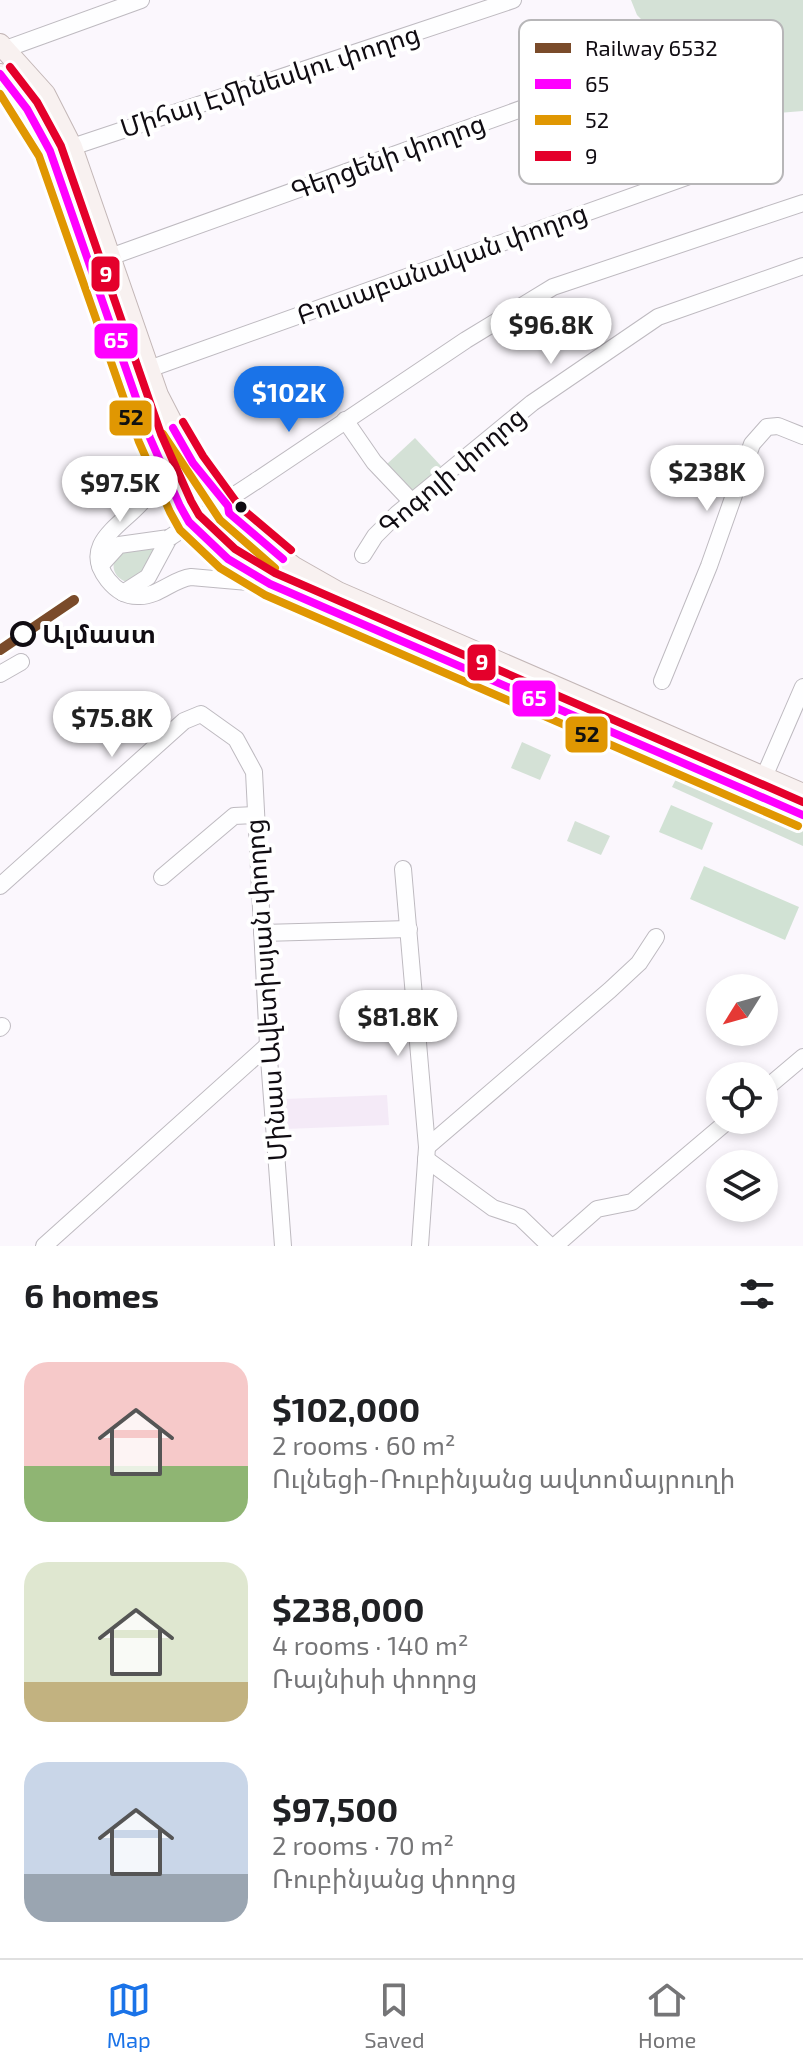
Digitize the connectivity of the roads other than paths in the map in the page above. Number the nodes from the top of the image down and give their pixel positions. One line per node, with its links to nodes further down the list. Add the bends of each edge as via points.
1 (141, 0): 3 (street, via 25,44)
2 (513, 0): 6 (street, Միհայ Էմինեսկու փողոց)
3 (2, 47): 6 (main road, via 45,94)
4 (0, 74): 14 (main road, via 50,151)
5 (519, 110): 9 (street, Գերցենի փողոց)
6 (72, 147): 9 (main road)
7 (667, 184): 11 (street, Բուսաբանական փողոց)
8 (803, 203): 12 (street, via 553,287)
9 (110, 257): 11 (main road)
10 (803, 266): 17 (street, Գոգոլի փողոց, via 658,317 532,403)
11 (149, 369): 15 (main road, via 175,432)
12 (345, 420): 17 (street, via 374,462); 20 (street, bridge)
13 (803, 436): 27 (street, via 767,427 752,444)
14 (150, 438): 16 (main road); 22 (street, via 146,497 100,543)
15 (208, 481): 16 (main road, via 194,485); 18 (main road)
16 (178, 502): 19 (main road)
17 (412, 502): 21 (street, Գոգոլի փողոց, via 375,536)
18 (229, 513): 19 (main road); 29 (main road, via 272,552 338,592)
19 (201, 535): 23 (main road)
20 (169, 538): 22 (street, via 119,545); 24 (street, via 148,577)
21 (363, 555)
22 (100, 566): 24 (street)
23 (270, 584): 24 (street, via 191,577 154,594); 32 (main road)
24 (123, 593)
25 (21, 662): 26 (street)
26 (0, 674)
27 (662, 681)
28 (803, 687): 29 (street)
29 (764, 777): 30 (main road)
30 (803, 794)
31 (255, 815): 34 (street, via 234,816); 35 (street, Մինաս Ավետիսյան փողոց, via 254,772 236,739 201,714 184,721); 37 (street, Մինաս Ավետիսյան փողոց)
32 (803, 815)
33 (403, 869): 36 (street)
34 (162, 877)
35 (0, 886)
36 (409, 929): 37 (street); 43 (street)
37 (262, 933): 39 (street, Մինաս Ավետիսյան փողոց)
38 (656, 937): 43 (street, via 639,963)
39 (268, 1045): 44 (street); 45 (street, Մինաս Ավետիսյան փողոց)
40 (803, 1057): 41 (street)
41 (778, 1078)
42 (712, 1134): 47 (street, via 632,1202 597,1209)
43 (426, 1153): 46 (street); 47 (street, via 493,1208 520,1217)
44 (44, 1246)
45 (283, 1246)
46 (420, 1246)
47 (553, 1246)

